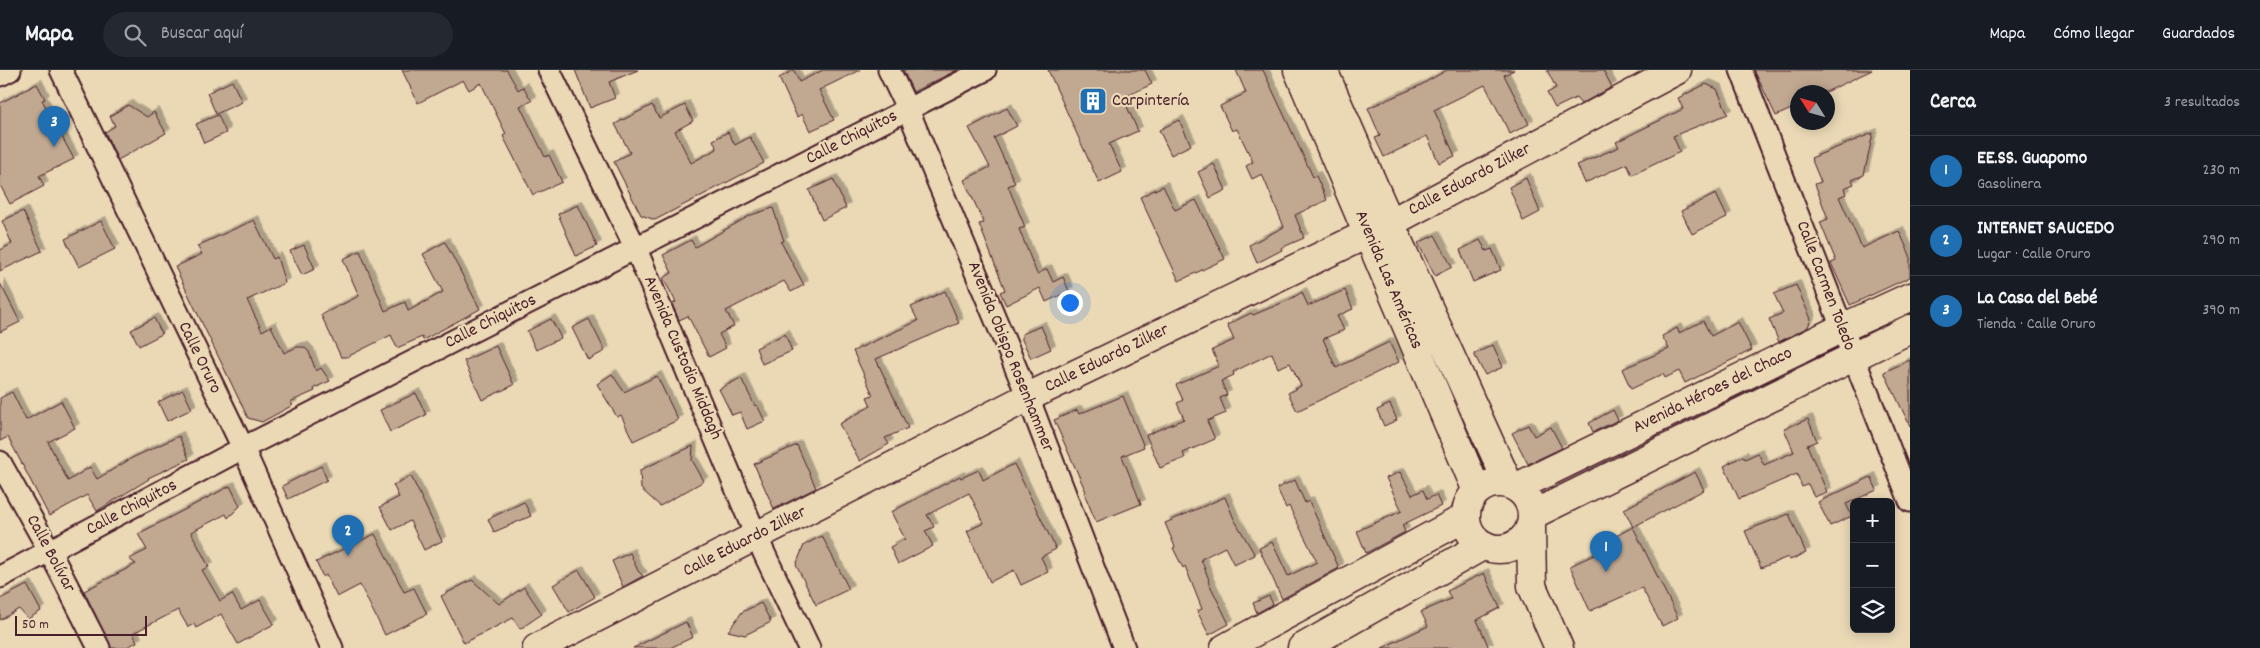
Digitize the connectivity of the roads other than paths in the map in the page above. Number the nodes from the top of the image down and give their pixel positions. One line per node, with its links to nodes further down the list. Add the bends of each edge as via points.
1 (10, 70): 10 (street)
2 (62, 70): 19 (street, Calle Oruro)
3 (549, 70): 13 (street, Avenida Custodio Middagh)
4 (889, 70): 11 (street, Avenida Obispo Rosenhammer)
5 (985, 70): 11 (street, Calle Chiquitos)
6 (1298, 70): 12 (street, Avenida Las Américas)
7 (1324, 70): 12 (street, Avenida Las Américas)
8 (1677, 70): 12 (street, Calle Eduardo Zilker)
9 (1741, 70): 15 (street, Calle Carmen Toledo)
10 (0, 75)
11 (908, 110): 13 (street, Calle Chiquitos); 18 (street, Avenida Obispo Rosenhammer)
12 (1379, 228): 18 (street, Calle Eduardo Zilker); 21 (street, Avenida Las Américas); 22 (street, Avenida Las Américas)
13 (636, 249): 19 (street, Calle Chiquitos); 26 (street, Avenida Custodio Middagh)
14 (1910, 297): 15 (street, Avenida Héroes del Chaco)
15 (1842, 328): 17 (street, Calle Carmen Toledo); 21 (street, Avenida Héroes del Chaco)
16 (1910, 329): 17 (street, Avenida Héroes del Chaco)
17 (1852, 356): 23 (street, Calle Carmen Toledo); 25 (street, Avenida Héroes del Chaco)
18 (1028, 397): 26 (street, Calle Eduardo Zilker); 35 (street, Avenida Obispo Rosenhammer)
19 (243, 448): 28 (street, Calle Chiquitos); 32 (street, Calle Oruro)
20 (0, 462): 28 (street, Calle Bolívar)
21 (1512, 485): 22 (street, via 1491,483); 25 (street, via 1525,495 1530,504)
22 (1477, 491): 24 (street, via 1467,507)
23 (1910, 501)
24 (1466, 517): 27 (street, via 1471,534); 36 (street)
25 (1531, 520): 27 (street, via 1520,541 1503,548); 30 (street)
26 (756, 536): 33 (street, Calle Eduardo Zilker); 34 (street, Avenida Custodio Middagh)
27 (1489, 547): 30 (street); 37 (street)
28 (50, 552): 29 (street, Calle Chiquitos); 31 (street, Calle Bolívar)
29 (0, 578)
30 (1532, 586): 38 (street)
31 (99, 648)
32 (332, 648)
33 (537, 648)
34 (809, 648)
35 (1124, 648)
36 (1225, 648)
37 (1302, 648)
38 (1559, 648)

